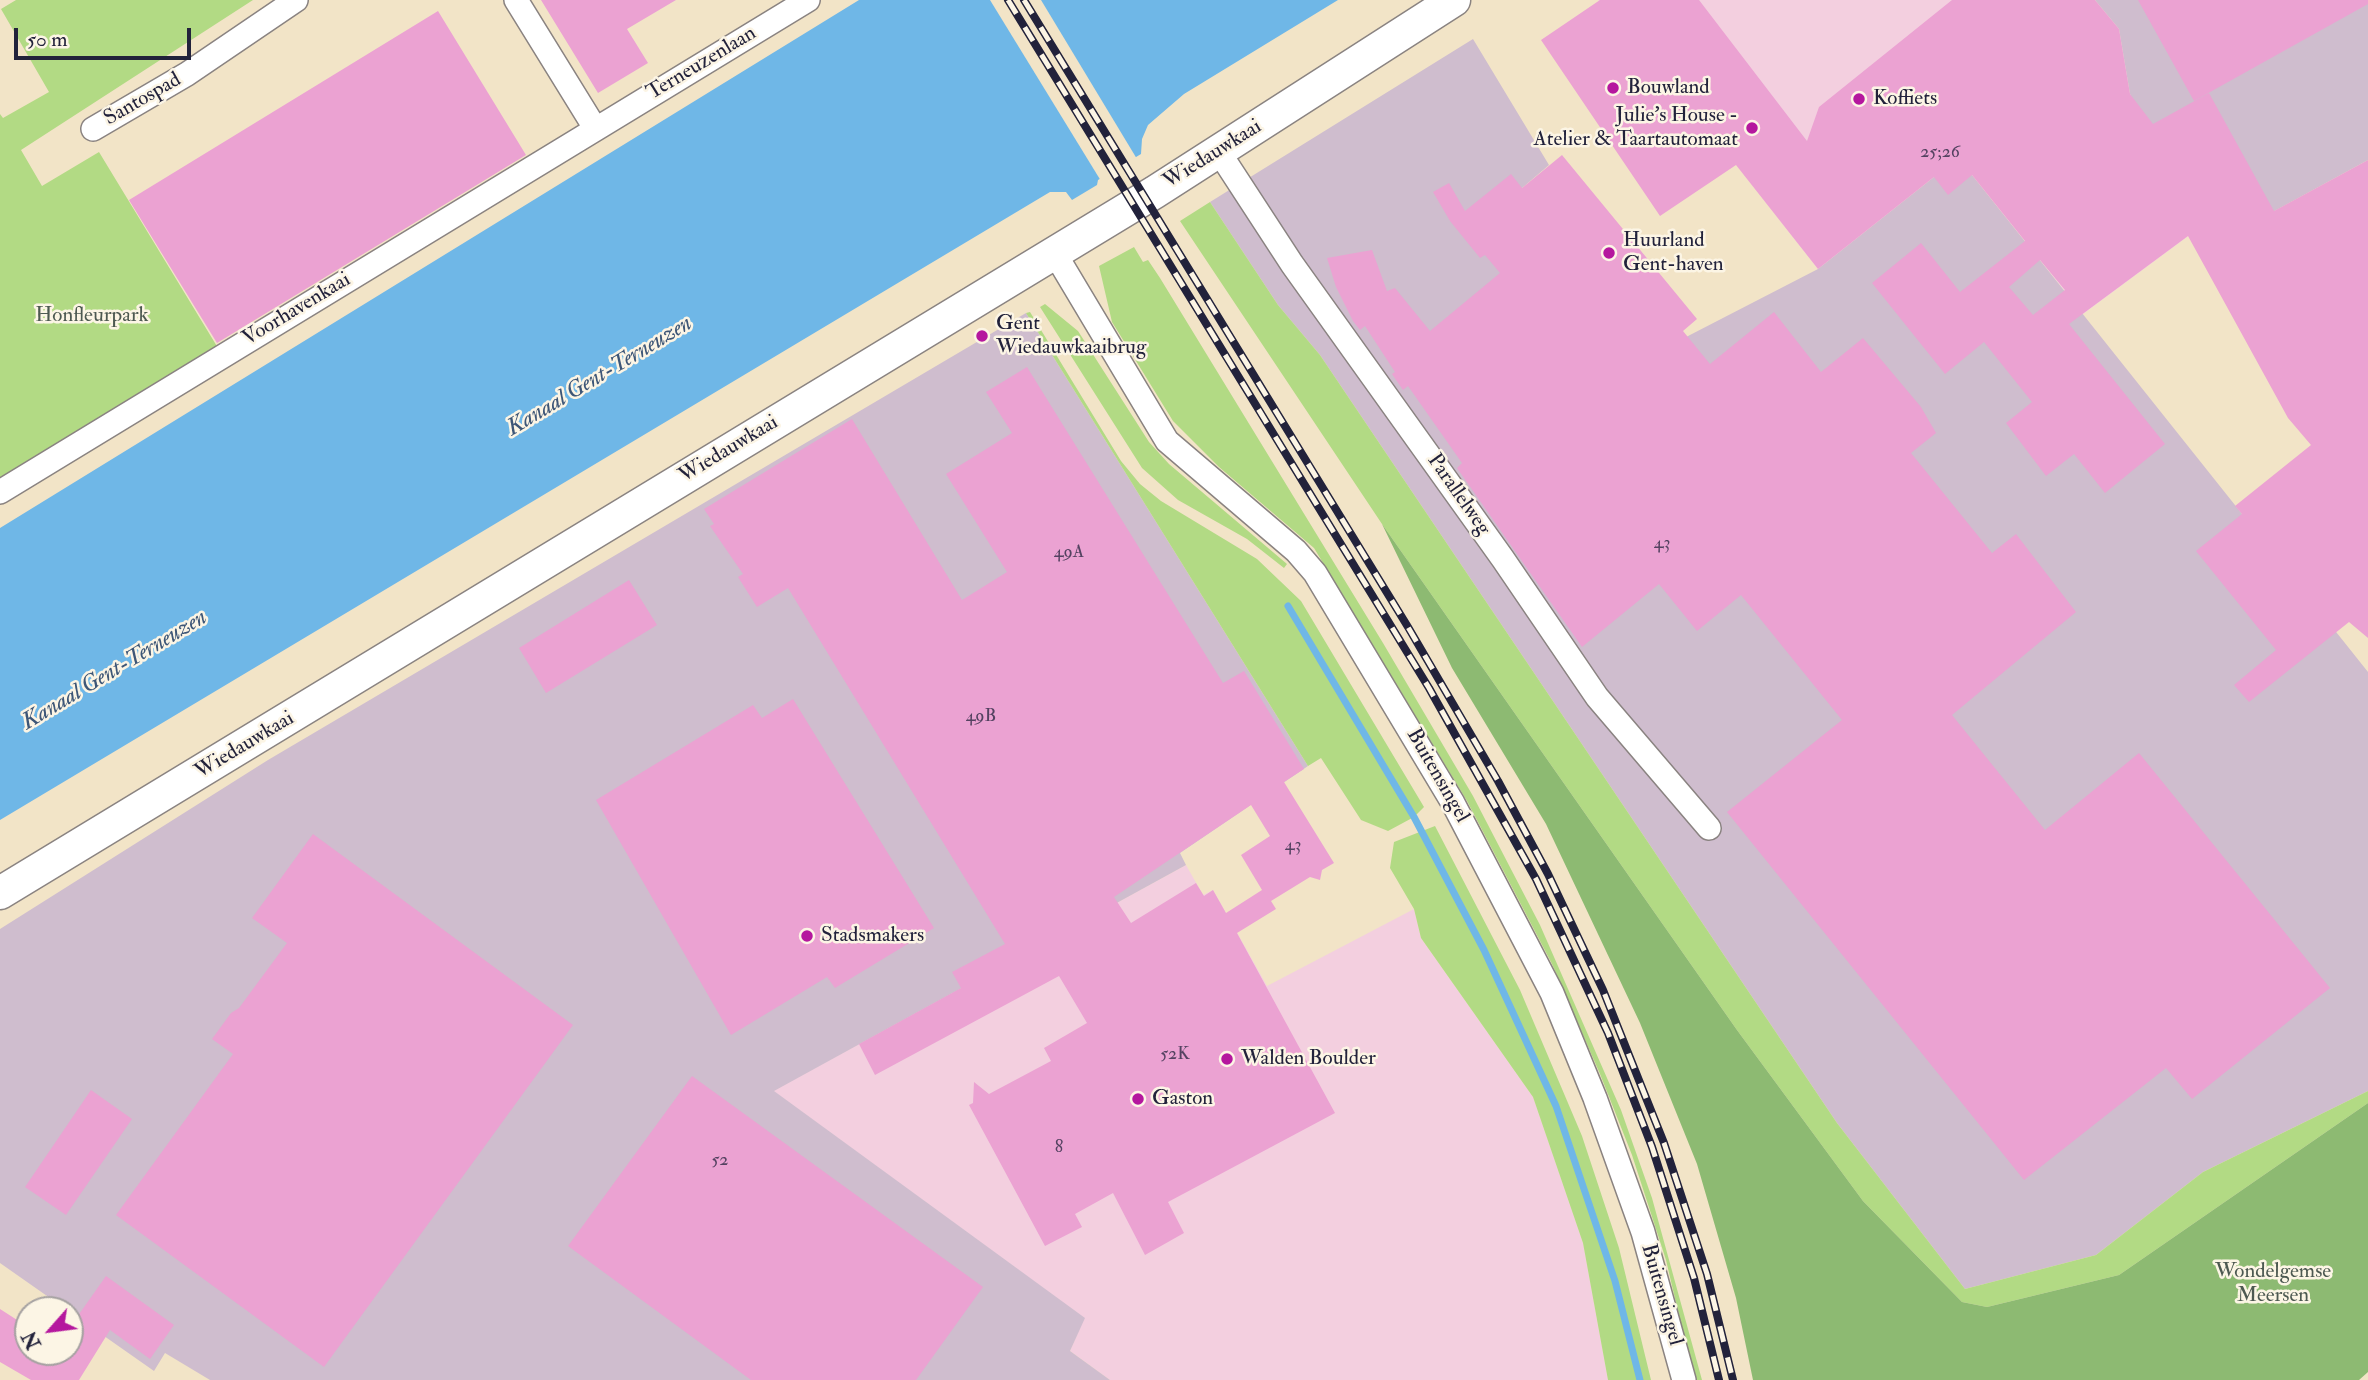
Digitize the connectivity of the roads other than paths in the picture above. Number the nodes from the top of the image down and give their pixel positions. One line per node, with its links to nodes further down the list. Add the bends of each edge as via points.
1 (296, 0): 6 (street, Santospad, via 187,74)
2 (516, 0): 5 (street)
3 (808, 0): 5 (street, Terneuzenlaan)
4 (1454, 0): 7 (main road, Wiedauwkaai)
5 (595, 128): 9 (street, Voorhavenkaai)
6 (93, 129)
7 (1219, 152): 8 (main road, Wiedauwkaai); 10 (street, Parallelweg, via 1292,264 1597,697)
8 (1054, 252): 11 (main road, Wiedauwkaai); 12 (street, Buitensingel, via 1167,441 1296,551 1315,573 1453,803 1552,993 1595,1098 1643,1232)
9 (0, 492)
10 (1709, 828)
11 (0, 893)
12 (1684, 1380)

